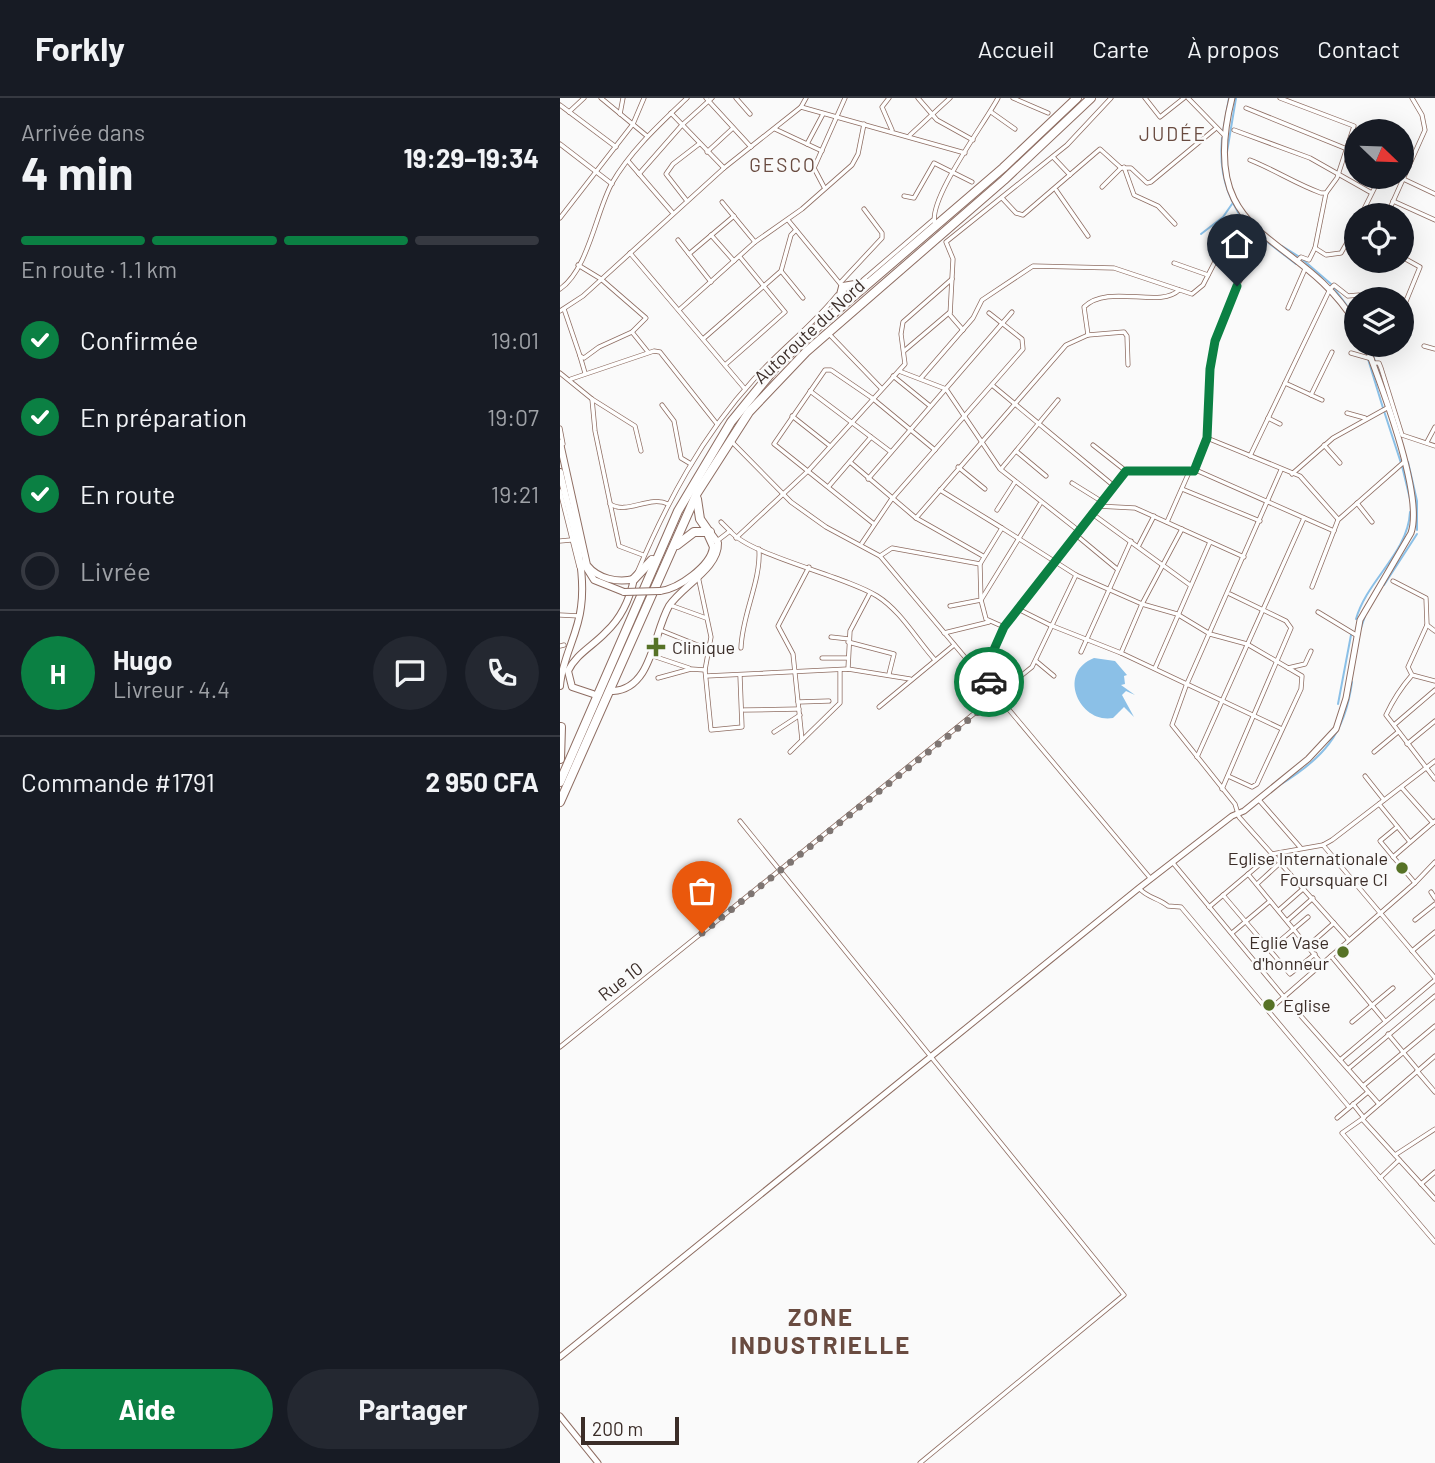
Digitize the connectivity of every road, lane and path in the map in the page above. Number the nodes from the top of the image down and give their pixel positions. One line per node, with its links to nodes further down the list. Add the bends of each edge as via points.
1 (584, 98): 26 (street)
2 (601, 98): 31 (street)
3 (623, 98): 31 (street)
4 (645, 98): 36 (street)
5 (687, 98): 28 (street)
6 (736, 98): 32 (street)
7 (806, 98): 24 (street)
8 (845, 98): 34 (street)
9 (889, 98): 43 (street, via 882,107)
10 (918, 98): 29 (street)
11 (950, 98): 29 (street)
12 (998, 98): 27 (street)
13 (1013, 98): 30 (street)
14 (1077, 98): 93 (highway, Autoroute du Nord)
15 (1091, 98): 139 (highway, Autoroute du Nord)
16 (1111, 98): 59 (street)
17 (1144, 98): 18 (street, via 1160,117)
18 (1186, 98): 40 (street)
19 (1232, 98): 47 (street)
20 (1280, 98): 35 (street)
21 (1412, 98): 57 (street, via 1425,130)
22 (709, 99): 38 (street); 39 (street)
23 (560, 105): 26 (street)
24 (801, 107): 33 (street); 41 (street)
25 (1246, 108): 54 (street)
26 (569, 112): 52 (street)
27 (991, 112): 42 (street); 48 (street)
28 (671, 113): 38 (street); 46 (street)
29 (933, 113): 45 (street); 48 (street, via 937,120)
30 (1048, 113)
31 (620, 114): 36 (street)
32 (750, 114)
33 (823, 114): 34 (street); 51 (street)
34 (837, 118): 37 (street); 55 (street)
35 (1344, 123)
36 (633, 124): 46 (street); 52 (street)
37 (864, 124): 43 (street); 74 (street, via 856,159)
38 (682, 125): 50 (street); 67 (street)
39 (733, 128): 53 (street); 56 (street)
40 (1215, 128): 47 (street); 63 (street, via 1151,182)
41 (775, 129): 51 (street); 53 (street)
42 (1015, 129)
43 (892, 131): 45 (street)
44 (1234, 131): 68 (street, via 1310,158)
45 (910, 135): 58 (street)
46 (647, 136): 62 (street)
47 (1226, 136): 94 (street, via 1227,177)
48 (973, 140): 58 (street)
49 (560, 144): 65 (street)
50 (699, 144): 56 (street); 83 (street, via 666,174)
51 (807, 144): 55 (street)
52 (616, 147): 65 (street)
53 (751, 147): 64 (street)
54 (1344, 149)
55 (822, 151): 74 (street, via 813,171)
56 (707, 152): 64 (street)
57 (1414, 152)
58 (965, 153): 66 (street)
59 (1053, 156): 69 (street); 82 (street)
60 (1344, 158): 68 (street)
61 (1250, 160): 79 (street, via 1291,182)
62 (628, 161): 67 (street); 71 (street)
63 (1122, 167): 69 (street, via 1100,149); 73 (street); 95 (street, via 1134,195 1158,206)
64 (724, 168): 83 (street)
65 (598, 171): 71 (street); 90 (street)
66 (953, 171): 70 (street); 81 (street, via 933,163 914,198); 93 (street)
67 (639, 174): 88 (street)
68 (1338, 174): 78 (street); 79 (street)
69 (1070, 176): 77 (street)
70 (972, 182)
71 (612, 184): 111 (street)
72 (1414, 184): 80 (street)
73 (1102, 187)
74 (825, 188): 91 (street)
75 (1372, 189): 78 (street)
76 (1397, 189): 84 (street)
77 (1056, 190): 82 (street, via 1021,216); 98 (street)
78 (1370, 192): 86 (street)
79 (1326, 193): 102 (street)
80 (1435, 194)
81 (904, 196)
82 (1002, 197): 116 (street, via 946,242 952,256)
83 (687, 201): 88 (street)
84 (1393, 201): 92 (street)
85 (722, 202): 89 (street)
86 (1366, 203)
87 (864, 209): 120 (street, via 881,238)
88 (673, 213): 104 (street)
89 (734, 216): 97 (street); 101 (street)
90 (560, 218)
91 (788, 220): 96 (street); 101 (street)
92 (1435, 220)
93 (934, 223): 117 (street); 118 (highway, Autoroute du Nord)
94 (1249, 223): 99 (street); 114 (street, via 1221,250)
95 (1175, 224)
96 (796, 230): 113 (street); 120 (street)
97 (711, 236): 105 (street); 107 (street)
98 (1088, 236)
99 (1264, 237): 108 (street); 187 (street, via 1215,341)
100 (678, 240): 105 (street)
101 (755, 242): 106 (street)
102 (1315, 248): 103 (street, via 1326,255 1341,253); 108 (street, via 1309,260 1301,257)
103 (1344, 248)
104 (630, 253): 115 (street); 131 (street)
105 (689, 254): 119 (street)
106 (739, 257): 107 (street); 121 (street)
107 (734, 261): 119 (street)
108 (1297, 261): 112 (street)
109 (1174, 263): 114 (street)
110 (1414, 264): 122 (street, via 1420,267)
111 (578, 265): 115 (street); 123 (street)
112 (1306, 267): 125 (street); 128 (street)
113 (781, 271): 121 (street); 127 (street)
114 (1209, 275): 124 (street, via 1192,294)
115 (601, 279): 130 (street); 138 (street, via 646,315)
116 (952, 279): 132 (street); 144 (street, via 903,322)
117 (863, 280)
118 (873, 280): 120 (highway); 134 (highway, Autoroute du Nord)
119 (711, 282): 131 (street)
120 (841, 285): 134 (highway); 162 (street, via 819,316)
121 (765, 286): 141 (street); 151 (street, via 785,312)
122 (1412, 287)
123 (560, 289)
124 (1179, 289): 137 (street, via 1114,268 1033,266 986,296); 140 (street, via 1164,298 1126,295 1089,302 1084,307)
125 (1330, 289): 126 (street, via 1334,285); 129 (street); 159 (street)
126 (1344, 293)
127 (803, 298)
128 (1288, 308)
129 (1344, 308)
130 (562, 310): 147 (street)
131 (679, 310): 141 (street)
132 (950, 312): 137 (street); 144 (street)
133 (1012, 312): 136 (street)
134 (835, 313): 234 (highway, Autoroute du Nord, via 749,398 711,451)
135 (989, 313): 136 (street)
136 (1003, 323): 160 (street, via 1022,339 1023,349); 163 (street)
137 (963, 330): 157 (street)
138 (632, 332): 146 (street); 147 (street, via 586,358)
139 (828, 332): 161 (street); 188 (highway, Autoroute du Nord, via 767,391)
140 (1088, 335): 152 (street, via 1125,334); 170 (street, via 1066,345)
141 (703, 339): 151 (street)
142 (1424, 346): 143 (street)
143 (1435, 349)
144 (904, 352): 153 (street, via 906,363)
145 (1332, 352): 165 (street)
146 (648, 353): 155 (street); 182 (street, via 666,356)
147 (580, 356): 155 (street)
148 (1362, 357): 150 (street)
149 (1370, 357): 150 (street)
150 (1372, 361): 173 (street); 190 (street, via 1379,363 1402,435)
151 (725, 365): 162 (street)
152 (1128, 365)
153 (899, 371): 156 (street); 157 (street)
154 (560, 373): 158 (street)
155 (585, 373): 158 (street)
156 (893, 376): 161 (street); 172 (street)
157 (921, 378): 163 (street)
158 (571, 379): 167 (street)
159 (1285, 383): 165 (street); 177 (street)
160 (992, 384): 170 (street); 175 (street)
161 (881, 388): 166 (street)
162 (745, 389): 182 (street)
163 (946, 389): 172 (street); 175 (street)
164 (810, 391): 166 (street, via 828,369); 176 (street); 179 (street)
165 (1311, 395): 169 (street)
166 (872, 398): 179 (street); 185 (street)
167 (592, 399): 197 (street, via 635,426); 230 (street)
168 (1058, 400): 180 (street)
169 (1322, 400)
170 (1014, 402): 180 (street); 189 (street)
171 (662, 405): 204 (street, via 674,421 681,458)
172 (930, 406): 185 (street)
173 (1387, 408): 178 (street); 202 (street)
174 (1347, 413): 178 (street)
175 (966, 415): 189 (street); 196 (street)
176 (792, 416): 194 (street); 207 (street, via 774,444)
177 (1268, 418): 181 (street); 200 (street)
178 (1367, 418): 193 (street)
179 (851, 421): 186 (street); 194 (street)
180 (1038, 423): 198 (street); 218 (street)
181 (1280, 424)
182 (718, 425): 204 (street)
183 (1435, 427): 190 (street)
184 (560, 428): 275 (street, via 585,552)
185 (911, 430): 196 (street); 199 (street)
186 (871, 437): 199 (street); 201 (street)
187 (1207, 438): 200 (street); 208 (street)
188 (729, 439): 223 (highway, Autoroute du Nord); 224 (street)
189 (981, 441): 205 (street); 206 (street)
190 (1427, 442): 195 (street)
191 (560, 443): 252 (main road)
192 (1093, 445): 210 (street)
193 (1324, 445): 203 (street); 212 (street)
194 (830, 446): 207 (street)
195 (1435, 446)
196 (935, 450): 225 (street)
197 (642, 451)
198 (1016, 451): 206 (street); 213 (street)
199 (891, 452): 214 (street)
200 (1250, 456): 209 (street)
201 (850, 462): 214 (street); 217 (street)
202 (1404, 462): 229 (street); 304 (street, via 1414,502 1413,527 1365,607)
203 (1340, 463)
204 (691, 464): 231 (street)
205 (958, 467): 219 (street); 220 (street)
206 (1000, 469): 215 (street)
207 (808, 470): 217 (street); 224 (street)
208 (1192, 470): 210 (street); 221 (street); 227 (street)
209 (1281, 470): 212 (street); 227 (street)
210 (1126, 471): 218 (street)
211 (560, 472): 272 (main road)
212 (1292, 474): 239 (street, via 1303,478)
213 (1046, 476)
214 (868, 479): 225 (street)
215 (1015, 482): 228 (street); 233 (street)
216 (1072, 483): 226 (street)
217 (829, 486): 244 (street)
218 (1114, 486): 226 (street)
219 (940, 489): 237 (street); 245 (street)
220 (985, 489)
221 (1182, 489): 240 (street); 242 (street)
222 (560, 491): 255 (street)
223 (697, 493): 250 (highway, via 698,513); 269 (highway, Autoroute du Nord)
224 (782, 495): 253 (street); 260 (street, via 827,527)
225 (891, 500): 237 (street); 244 (street)
226 (1101, 501): 232 (street)
227 (1268, 501): 238 (street); 240 (street)
228 (1040, 503): 251 (street); 254 (street)
229 (1357, 503): 239 (street); 243 (street)
230 (610, 504): 231 (street, via 618,507 657,500); 263 (street, via 619,546)
231 (668, 504): 263 (street)
232 (1097, 506): 235 (street); 236 (street, via 1135,508)
233 (997, 510)
234 (678, 511): 277 (highway, via 648,567); 371 (highway, Autoroute du Nord)
235 (1091, 513): 251 (street); 258 (street)
236 (1154, 516): 242 (street); 261 (street)
237 (916, 518): 265 (street)
238 (1304, 518): 249 (street); 288 (street)
239 (1338, 520): 249 (street)
240 (1260, 521): 266 (street)
241 (720, 522): 248 (street)
242 (1167, 522): 246 (street)
243 (1372, 522)
244 (874, 524): 260 (street)
245 (1002, 528): 254 (street); 265 (street)
246 (1182, 529): 259 (street); 270 (street)
247 (699, 531): 250 (highway); 252 (main road, bridge, via 712,540 710,558 675,587 624,592 587,574); 269 (highway, via 682,539)
248 (730, 531): 253 (street); 257 (street)
249 (1334, 531): 280 (street)
250 (710, 532): 257 (main road)
251 (1077, 533): 267 (street); 273 (street)
252 (578, 534): 275 (main road, via 587,565)
253 (736, 538): 262 (street)
254 (1018, 538): 267 (street); 284 (street)
255 (571, 540): 256 (street); 272 (street)
256 (560, 541)
257 (717, 541): 274 (main road, via 715,558)
258 (1131, 541): 261 (street); 273 (street)
259 (1210, 542): 266 (street); 279 (street)
260 (862, 543): 264 (street)
261 (1139, 546): 270 (street)
262 (759, 549): 271 (street); 311 (street)
263 (644, 555): 277 (street)
264 (880, 556): 268 (street, via 892,548); 302 (street)
265 (983, 556): 268 (street)
266 (1244, 557): 283 (street)
267 (1056, 562): 276 (street); 289 (street)
268 (980, 564): 284 (street)
269 (664, 565): 376 (highway, Autoroute du Nord)
270 (1164, 565): 279 (street); 285 (street)
271 (809, 567): 282 (street); 329 (street, via 778,626 791,649)
272 (581, 570): 294 (main road)
273 (1118, 570): 281 (street)
274 (698, 574): 286 (main road); 295 (street)
275 (600, 575): 277 (main road, via 619,581)
276 (1076, 575): 281 (street); 297 (street)
277 (634, 579): 315 (main road, via 618,618)
278 (1393, 581): 298 (street, via 1426,598)
279 (1190, 585): 292 (street)
280 (1312, 587)
281 (1110, 589): 285 (street); 307 (street)
282 (870, 593): 306 (street); 320 (street, via 898,614)
283 (1229, 594): 288 (street); 303 (street)
284 (981, 600): 287 (street); 296 (street)
285 (1142, 604): 292 (street); 316 (street)
286 (670, 606): 295 (street); 300 (main road)
287 (950, 606)
288 (1263, 608): 308 (street); 322 (street, via 1291,625)
289 (1018, 609): 297 (street); 299 (street)
290 (560, 610): 293 (street)
291 (1318, 612): 304 (street)
292 (1177, 614): 303 (street); 323 (street)
293 (560, 615): 294 (street)
294 (580, 616): 309 (main road)
295 (705, 618): 312 (street)
296 (990, 622): 299 (street); 302 (street)
297 (1050, 625): 307 (street); 321 (street)
298 (1427, 625): 301 (street); 333 (street, via 1408,665)
299 (1004, 627): 340 (street, via 989,666)
300 (658, 629): 312 (street); 317 (main road)
301 (1435, 631)
302 (944, 632): 310 (street)
303 (1210, 634): 308 (street); 339 (street)
304 (1356, 635): 374 (street, via 1336,729 1308,759)
305 (831, 637): 306 (street)
306 (848, 641): 319 (street); 330 (street, via 894,654)
307 (1086, 641): 314 (street); 316 (street)
308 (1247, 644): 322 (street); 346 (street)
309 (565, 645): 315 (main road); 338 (main road)
310 (954, 645): 320 (street); 340 (street)
311 (741, 648)
312 (710, 650): 326 (street)
313 (1311, 651): 324 (street, via 1305,664)
314 (1081, 652)
315 (581, 653): 343 (main road, via 569,667 568,681 577,691)
316 (1121, 653): 323 (street)
317 (650, 655): 325 (street); 342 (main road, via 635,684)
318 (822, 658): 319 (street)
319 (848, 658): 328 (street)
320 (935, 660): 336 (street)
321 (1036, 661): 332 (street); 344 (street, Rue 10)
322 (1277, 664): 324 (street); 352 (street)
323 (1155, 668): 339 (street)
324 (1286, 668): 357 (street, via 1303,680)
325 (691, 669): 326 (street); 335 (street)
326 (705, 670): 331 (street)
327 (840, 670): 328 (street); 329 (street); 360 (street, via 840,703)
328 (848, 670): 330 (street)
329 (796, 672): 334 (street); 347 (street)
330 (889, 674): 336 (street)
331 (706, 676): 334 (street); 350 (street, via 711,730 742,727)
332 (1054, 676)
333 (1412, 676): 337 (street); 355 (street, via 1385,713)
334 (740, 677): 350 (street)
335 (658, 678)
336 (910, 679): 348 (street)
337 (1435, 681)
338 (560, 686)
339 (1186, 686): 346 (street); 364 (street, via 1172,724)
340 (989, 689): 344 (street)
341 (1435, 690): 355 (street)
342 (613, 691)
343 (593, 694)
344 (997, 697): 390 (street, Rue 10); 392 (street)
345 (829, 701): 347 (street)
346 (1220, 701): 352 (street); 364 (street)
347 (799, 702): 349 (street)
348 (879, 708)
349 (799, 709): 350 (street); 351 (street)
350 (744, 710)
351 (800, 715): 358 (street); 360 (street)
352 (1254, 716): 357 (street); 368 (street)
353 (560, 718): 356 (main road)
354 (1435, 721): 361 (street)
355 (1393, 726): 359 (street)
356 (560, 727): 365 (highway)
357 (1282, 729): 368 (street, via 1255,787)
358 (774, 732)
359 (1398, 732): 361 (street); 363 (street)
360 (802, 740): 362 (street)
361 (1407, 744): 367 (street)
362 (790, 752)
363 (1374, 752)
364 (1196, 757): 373 (street)
365 (560, 759)
366 (1435, 761): 367 (street)
367 (1426, 768): 370 (street); 372 (street)
368 (1228, 776): 373 (street)
369 (1365, 776): 375 (street)
370 (1435, 779)
371 (560, 782)
372 (1402, 787): 375 (street); 380 (street)
373 (1222, 789): 378 (street)
374 (1258, 799): 378 (street); 384 (street)
375 (1384, 800): 377 (street)
376 (560, 802)
377 (1379, 804): 381 (street); 383 (street)
378 (1238, 813): 385 (street); 389 (street)
379 (740, 821): 390 (street)
380 (1434, 822): 382 (street)
381 (1397, 827): 382 (street); 386 (street, via 1380,841)
382 (1410, 842): 386 (street)
383 (1323, 845): 384 (street); 405 (street)
384 (1301, 848): 385 (street)
385 (1272, 854): 387 (street); 391 (street)
386 (1393, 857): 393 (street)
387 (1281, 862): 394 (street); 396 (street)
388 (1435, 862): 393 (street)
389 (1173, 863): 392 (street); 403 (street)
390 (779, 870): 431 (street, Rue 10); 434 (street)
391 (1248, 874): 394 (street); 398 (street)
392 (1151, 879): 395 (street)
393 (1415, 883): 405 (street)
394 (1257, 884): 401 (street)
395 (1139, 888): 426 (street, via 1168,906 1181,907); 434 (street)
396 (1304, 888): 399 (street); 404 (street)
397 (1431, 892): 400 (street)
398 (1223, 895): 403 (street); 409 (street)
399 (1312, 898): 407 (street); 410 (street)
400 (1435, 898)
401 (1270, 901): 404 (street); 409 (street)
402 (1435, 904): 408 (street)
403 (1209, 908): 413 (street)
404 (1279, 910): 407 (street)
405 (1382, 913): 414 (street); 417 (street)
406 (1308, 917): 411 (street)
407 (1287, 920): 411 (street)
408 (1415, 920)
409 (1245, 921): 413 (street); 416 (street)
410 (1334, 923): 414 (street); 415 (street)
411 (1294, 928): 415 (street); 416 (street)
412 (1435, 932): 417 (street)
413 (1231, 934): 424 (street)
414 (1349, 940): 419 (street)
415 (1308, 945): 418 (street)
416 (1269, 950): 418 (street, via 1290,974)
417 (1412, 951): 421 (street)
418 (1315, 954): 420 (street)
419 (1331, 956): 420 (street); 425 (street)
420 (1322, 964): 424 (street)
421 (1435, 979): 427 (street)
422 (1393, 988): 425 (street)
423 (1435, 996): 430 (street)
424 (1284, 997): 426 (street); 435 (street)
425 (1373, 1005): 427 (street); 428 (street)
426 (1269, 1010): 442 (street)
427 (1385, 1021): 435 (street)
428 (1352, 1022)
429 (1435, 1026): 432 (street)
430 (1388, 1034): 432 (street); 436 (street)
431 (560, 1047)
432 (1404, 1052): 437 (street); 438 (street)
433 (1435, 1056): 437 (street)
434 (930, 1058): 453 (street); 456 (street, via 1124,1295)
435 (1339, 1060): 436 (street)
436 (1348, 1069): 438 (street)
437 (1418, 1071): 440 (street); 441 (street)
438 (1363, 1086): 439 (street)
439 (1368, 1092): 441 (street); 442 (street)
440 (1435, 1092)
441 (1378, 1104): 444 (street)
442 (1351, 1105): 443 (street); 444 (street)
443 (1337, 1118)
444 (1363, 1119): 446 (street); 449 (street, via 1342,1133)
445 (1435, 1129): 446 (street)
446 (1395, 1155): 447 (street)
447 (1399, 1160): 449 (street); 450 (street)
448 (1435, 1172): 450 (street)
449 (1380, 1178): 452 (street)
450 (1421, 1184): 451 (street)
451 (1435, 1199)
452 (1435, 1242)
453 (560, 1357)
454 (560, 1416): 455 (street)
455 (598, 1463)
456 (920, 1463)

